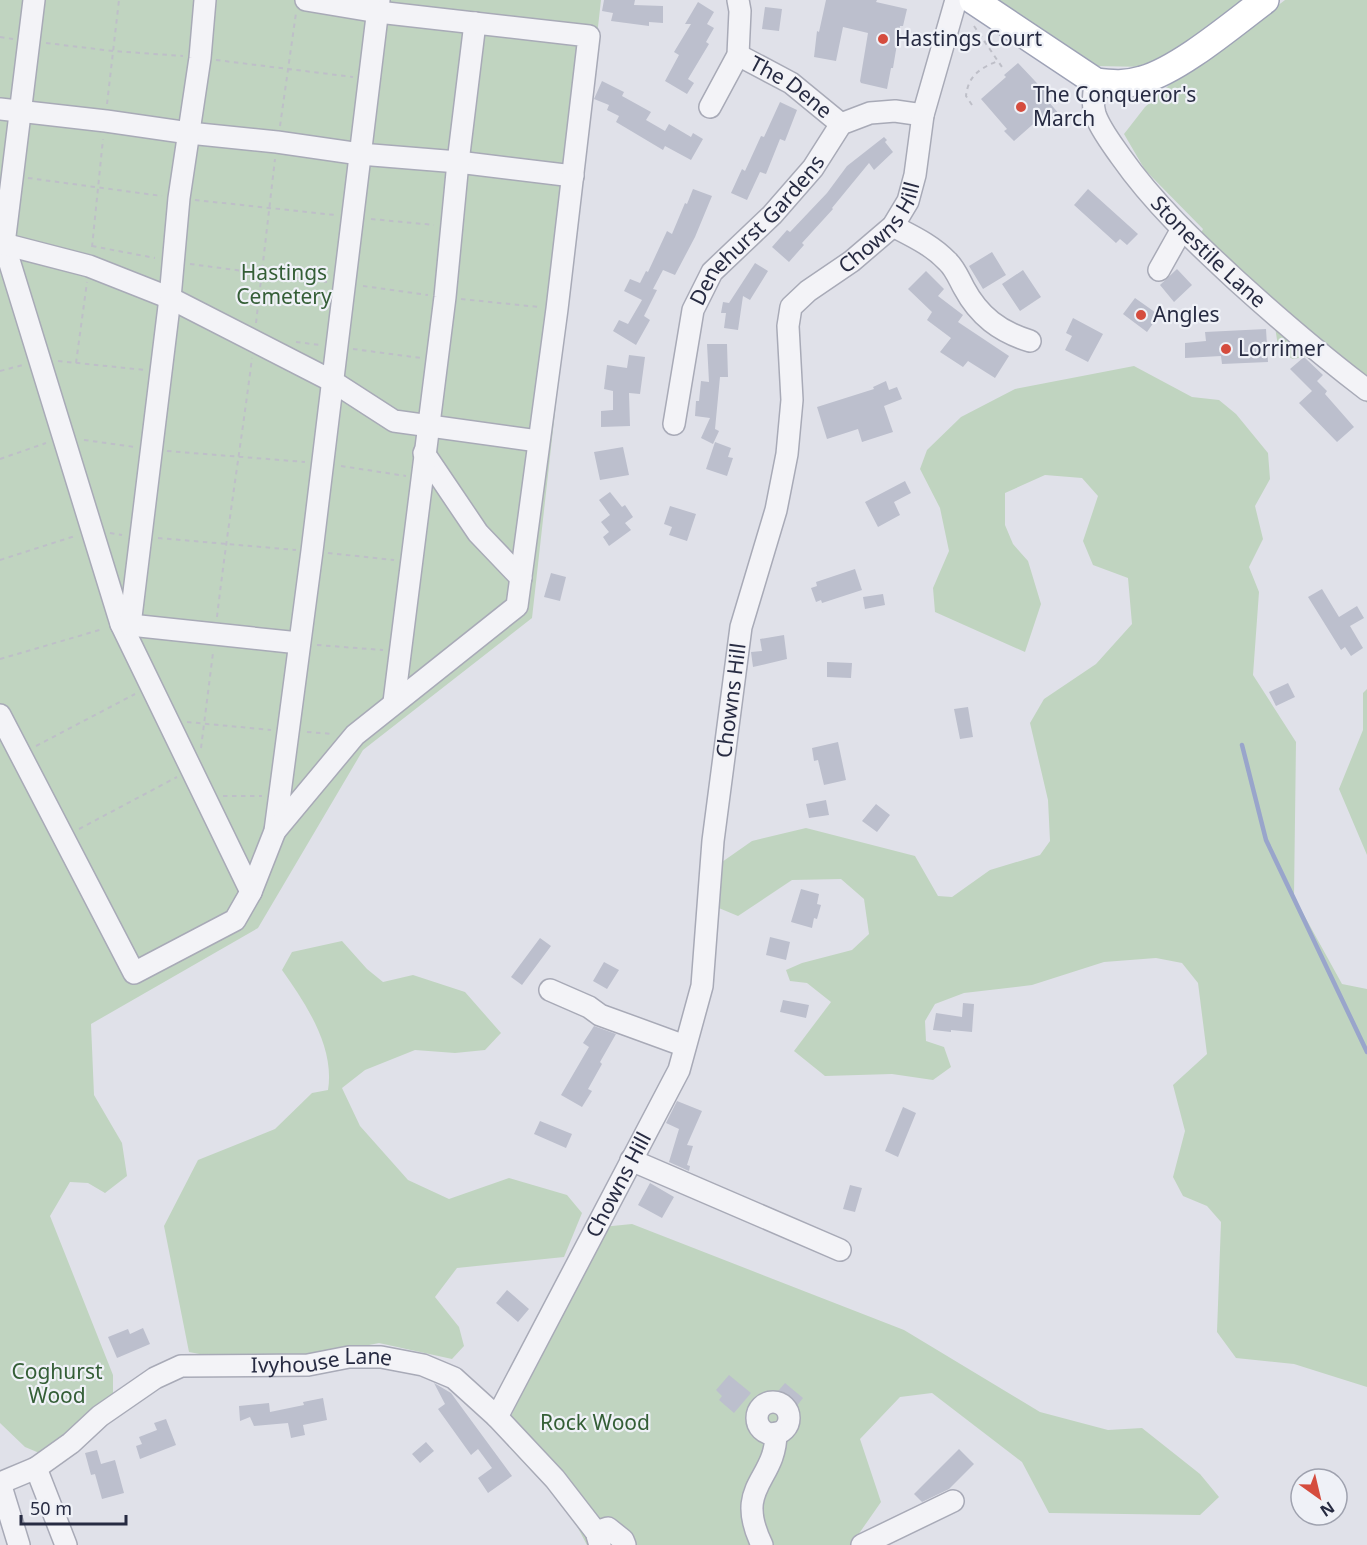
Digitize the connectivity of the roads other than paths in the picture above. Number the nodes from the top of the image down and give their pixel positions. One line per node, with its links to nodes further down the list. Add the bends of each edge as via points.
1 (34, 0): 13 (street)
2 (205, 0): 16 (street)
3 (738, 0): 10 (street, The Dene)
4 (956, 0): 14 (street, Chowns Hill)
5 (1265, 0): 11 (main road, via 1171,67 1144,80 1121,84)
6 (301, 6): 7 (street)
7 (378, 6): 9 (street); 17 (street)
8 (972, 9): 11 (main road)
9 (475, 23): 18 (street); 19 (street, via 589,36)
10 (738, 56): 12 (street, The Dene); 15 (street, The Dene, via 791,83)
11 (1096, 82): 21 (street, Stonestile Lane, via 1095,116 1137,179)
12 (710, 107)
13 (10, 111): 16 (street); 22 (street, via 12,176)
14 (922, 115): 15 (street, via 870,113); 20 (street, Chowns Hill, via 915,175 908,201)
15 (841, 124): 28 (street, Denehurst Gardens, via 813,168 772,215 712,272 693,310)
16 (189, 133): 17 (street); 24 (street)
17 (360, 154): 18 (street); 26 (street)
18 (458, 162): 19 (street); 29 (street)
19 (573, 176): 30 (street)
20 (893, 226): 25 (street, via 933,248 949,262 972,301 997,328); 40 (street, Chowns Hill, via 791,308 788,326 792,400 787,454 776,510 741,627 713,842 702,986)
21 (1182, 229): 23 (street); 27 (street, Stonestile Lane, via 1270,311)
22 (2, 243): 24 (street, via 91,256); 33 (street)
23 (1159, 270)
24 (170, 298): 26 (street); 33 (street)
25 (1030, 341)
26 (332, 381): 29 (street, via 394,421); 34 (street)
27 (1367, 390)
28 (674, 424)
29 (428, 425): 30 (street); 31 (street)
30 (538, 441): 32 (street)
31 (424, 453): 32 (street, via 478,533); 35 (street)
32 (521, 578): 35 (street, via 517,606)
33 (125, 625): 34 (street); 38 (street)
34 (299, 643): 37 (street)
35 (394, 702): 37 (street, via 355,735)
36 (0, 715): 38 (street, via 134,973 235,920)
37 (275, 831): 38 (street)
38 (251, 892)
39 (550, 990): 40 (street, via 600,1015)
40 (685, 1046): 41 (street, Chowns Hill, via 679,1070)
41 (631, 1160): 42 (street); 43 (street, Chowns Hill)
42 (840, 1250)
43 (497, 1417): 45 (street, Ivyhouse Lane, via 454,1378 423,1365 381,1357 349,1357 308,1365 181,1366 155,1378 100,1416); 48 (street, Ivyhouse Lane, via 555,1479)
44 (776, 1433): 52 (street, via 775,1446 752,1499 752,1520)
45 (36, 1468): 46 (street, Ivyhouse Lane); 50 (street)
46 (0, 1483): 49 (street)
47 (953, 1501): 53 (street)
48 (598, 1539): 51 (street, via 608,1528)
49 (20, 1545)
50 (66, 1545)
51 (625, 1545)
52 (762, 1545)
53 (862, 1545)

